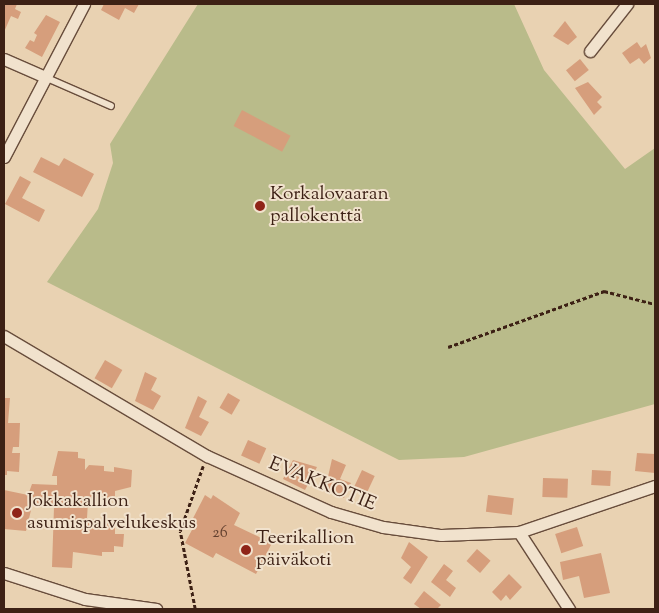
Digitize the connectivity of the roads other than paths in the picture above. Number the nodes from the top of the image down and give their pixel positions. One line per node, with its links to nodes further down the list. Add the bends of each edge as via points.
1 (84, 4): 5 (street)
2 (627, 4): 3 (street)
3 (590, 51)
4 (4, 59): 5 (street)
5 (45, 77): 6 (lane); 7 (street)
6 (111, 106)
7 (4, 157)
8 (4, 336): 10 (street, EVAKKOTIE, via 208,456 331,512 383,527 440,535)
9 (655, 486): 10 (street, EVAKKOTIE)
10 (519, 532): 13 (street)
11 (4, 573): 12 (street, via 85,599)
12 (156, 609)
13 (568, 609)

